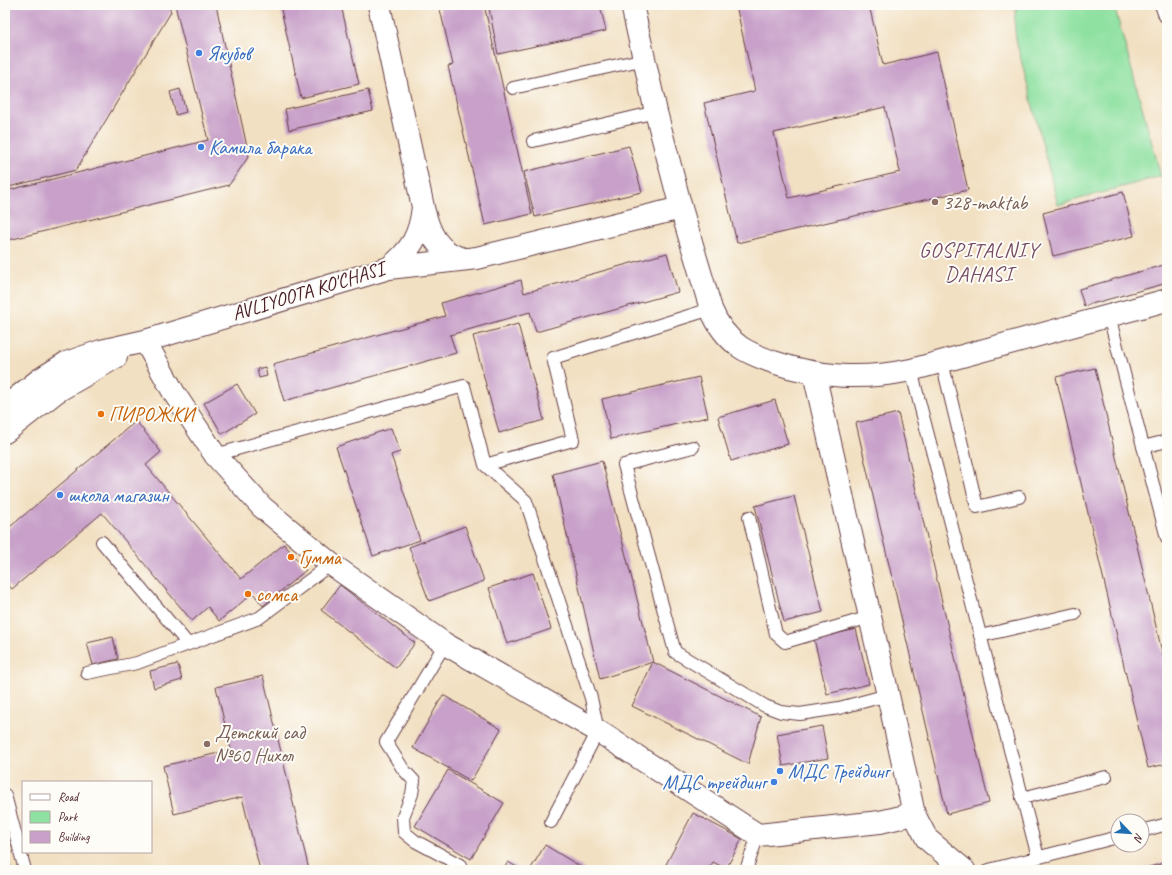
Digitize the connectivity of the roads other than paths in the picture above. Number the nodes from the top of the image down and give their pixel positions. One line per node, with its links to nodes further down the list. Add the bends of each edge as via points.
1 (379, 5): 7 (street, AVLIYOOTA KO'CHASI)
2 (632, 5): 3 (street)
3 (645, 59): 4 (lane); 5 (street)
4 (513, 88)
5 (656, 112): 6 (lane); 8 (street)
6 (533, 141)
7 (423, 207): 9 (street, via 428,226 436,241 448,253); 10 (street, AVLIYOOTA KO'CHASI, via 414,241)
8 (681, 208): 9 (street); 12 (street)
9 (464, 259): 10 (street)
10 (389, 268): 14 (street, AVLIYOOTA KO'CHASI)
11 (1167, 300): 13 (street)
12 (711, 309): 17 (street, via 717,324 727,337 740,347 754,355); 24 (lane, via 553,358 573,440)
13 (1109, 316): 15 (street); 22 (lane)
14 (145, 341): 18 (street, AVLIYOOTA KO'CHASI, via 101,351 66,363 39,380); 19 (street, AVLIYOOTA KO'CHASI, via 69,383); 23 (street, via 174,393)
15 (942, 362): 16 (street); 25 (lane, via 977,507)
16 (911, 370): 17 (street, via 865,376); 32 (lane)
17 (814, 373): 31 (street)
18 (5, 407)
19 (5, 432)
20 (1167, 441): 22 (lane)
21 (693, 447): 36 (lane, via 624,465 675,652 765,706 781,712 800,714 839,708)
22 (1143, 447): 27 (lane)
23 (214, 455): 24 (lane, via 464,386); 29 (street, via 262,507)
24 (485, 465): 37 (lane, via 526,501 591,698)
25 (1019, 497)
26 (749, 517): 31 (lane, via 776,634 785,642)
27 (1167, 538)
28 (102, 542): 33 (lane)
29 (331, 564): 33 (lane, via 259,618); 34 (street)
30 (1075, 614): 32 (lane)
31 (870, 617): 36 (street)
32 (980, 636): 40 (lane)
33 (188, 644): 35 (lane, via 137,663)
34 (445, 644): 37 (street); 48 (lane, via 386,742 414,781 403,817 404,832 415,842)
35 (87, 673)
36 (888, 695): 41 (street)
37 (598, 732): 42 (lane); 45 (street)
38 (1106, 777): 40 (lane)
39 (5, 795): 49 (lane)
40 (1022, 798): 47 (lane)
41 (914, 814): 45 (street, via 880,822); 51 (street, via 927,839)
42 (551, 822)
43 (1167, 824): 44 (lane)
44 (1150, 829)
45 (758, 835): 50 (lane)
46 (1110, 839): 47 (lane)
47 (1038, 857): 52 (lane)
48 (460, 865)
49 (25, 870)
50 (746, 870)
51 (964, 870)
52 (989, 870)

